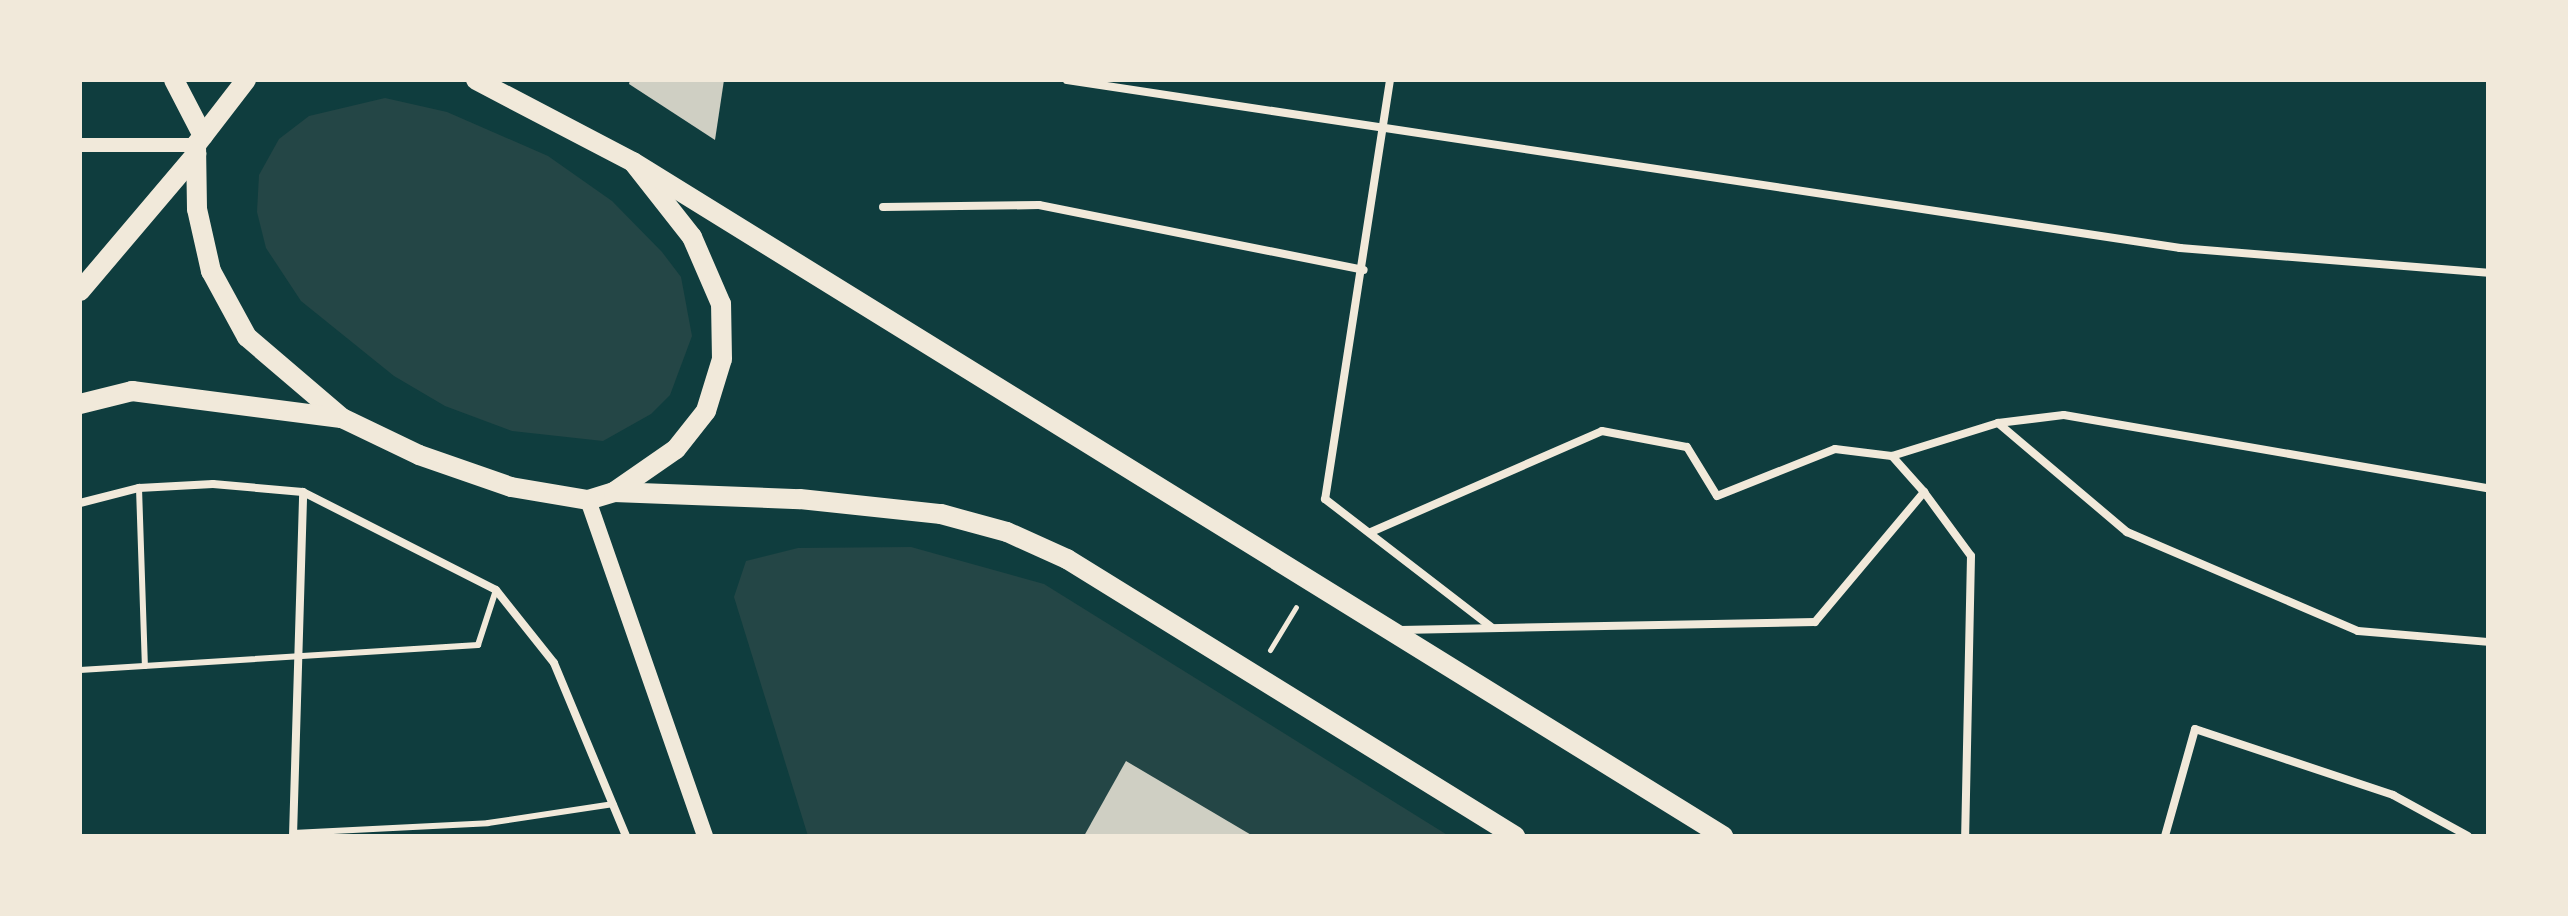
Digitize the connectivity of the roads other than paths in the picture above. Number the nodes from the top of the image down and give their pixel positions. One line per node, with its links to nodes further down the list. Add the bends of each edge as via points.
1 (174, 80): 8 (main road)
2 (246, 80): 8 (main road)
3 (476, 80): 9 (main road)
4 (1067, 80): 6 (street)
5 (1390, 80): 6 (street)
6 (1384, 131): 11 (street); 12 (street, via 2180,248)
7 (80, 145): 8 (street)
8 (198, 145): 13 (main road); 15 (main road, via 197,209 211,271 247,337)
9 (633, 162): 21 (main road, via 692,237 721,304 722,359 706,411 676,449); 28 (main road)
10 (883, 207): 11 (street, via 1039,205)
11 (1364, 270): 25 (street, via 1325,499)
12 (2488, 273)
13 (80, 291)
14 (80, 404): 15 (main road, via 132,391)
15 (342, 418): 23 (main road, via 511,487)
16 (1998, 423): 17 (street); 19 (street, via 2064,415); 29 (street, via 2127,532 2358,631)
17 (1892, 456): 22 (street); 25 (street, via 1835,449 1717,496 1687,447 1602,431)
18 (139, 488): 20 (street, via 213,484); 24 (street); 31 (lane)
19 (2488, 488)
20 (303, 492): 26 (street); 30 (street)
21 (614, 492): 23 (main road); 37 (main road, via 800,499 941,514 1007,532 1067,559)
22 (1924, 492): 27 (street, via 1815,622); 39 (street, via 1971,556)
23 (588, 500): 36 (main road)
24 (80, 503)
25 (1371, 532): 27 (street)
26 (496, 590): 30 (lane, via 478,645); 33 (street, via 554,663)
27 (1492, 628): 28 (street)
28 (1391, 630): 38 (main road)
29 (2488, 642)
30 (301, 657): 31 (lane); 34 (street)
31 (145, 666): 32 (lane)
32 (80, 670)
33 (614, 804): 34 (lane, via 488,823); 35 (street)
34 (293, 834)
35 (626, 836)
36 (705, 836)
37 (1515, 836)
38 (1723, 836)
39 (1965, 836)
40 (2165, 836): 41 (street, via 2195,729 2393,795)
41 (2468, 836)

